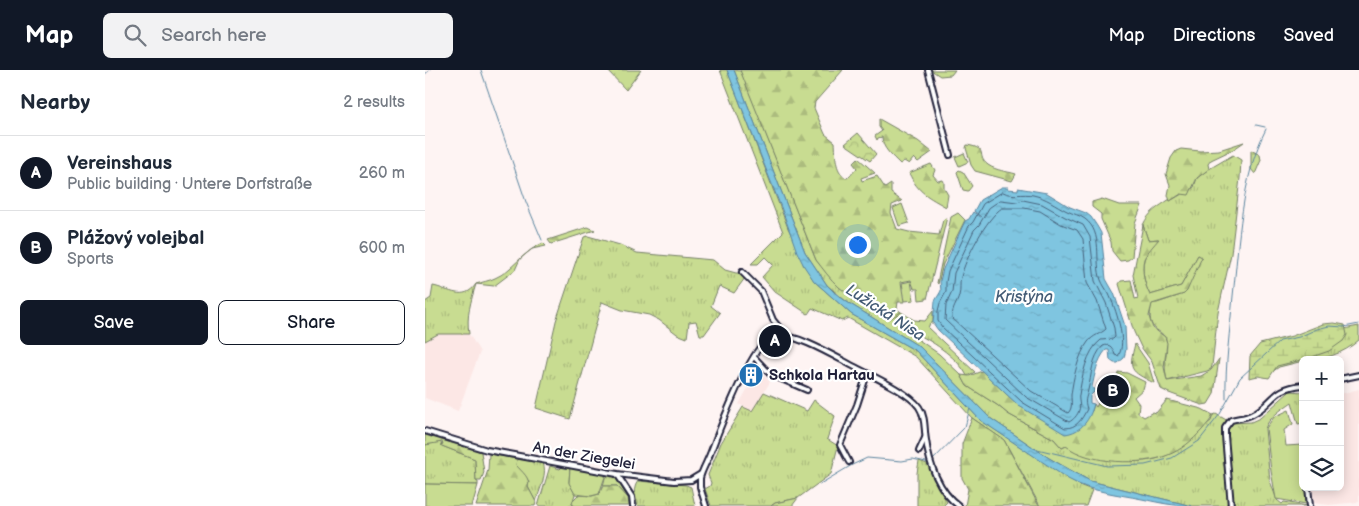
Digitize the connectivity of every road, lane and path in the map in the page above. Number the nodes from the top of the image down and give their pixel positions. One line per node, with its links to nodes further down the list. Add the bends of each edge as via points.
1 (928, 70): 2 (street)
2 (950, 155)
3 (743, 272): 4 (street, via 764,296)
4 (777, 327): 5 (street); 6 (street)
5 (773, 335): 6 (street); 7 (street)
6 (786, 336): 8 (street, via 812,345)
7 (754, 357): 12 (street, via 770,374); 18 (street, via 744,373)
8 (867, 374): 14 (street, via 916,404 924,422); 16 (street, via 840,445)
9 (1359, 375): 10 (street)
10 (1344, 378)
11 (1299, 386): 25 (street, via 1279,391 1256,412 1231,420 1227,426)
12 (807, 390)
13 (425, 432): 17 (street, An der Ziegelei, via 474,446)
14 (925, 438): 15 (street); 24 (street, via 944,492)
15 (919, 451)
16 (849, 462)
17 (617, 474): 19 (street, An der Ziegelei); 22 (street, via 632,498)
18 (701, 474): 19 (street); 20 (street)
19 (691, 480): 20 (street)
20 (700, 487): 23 (street)
21 (1308, 491): 26 (street)
22 (633, 506)
23 (706, 506)
24 (959, 506)
25 (1231, 506)
26 (1310, 506)

